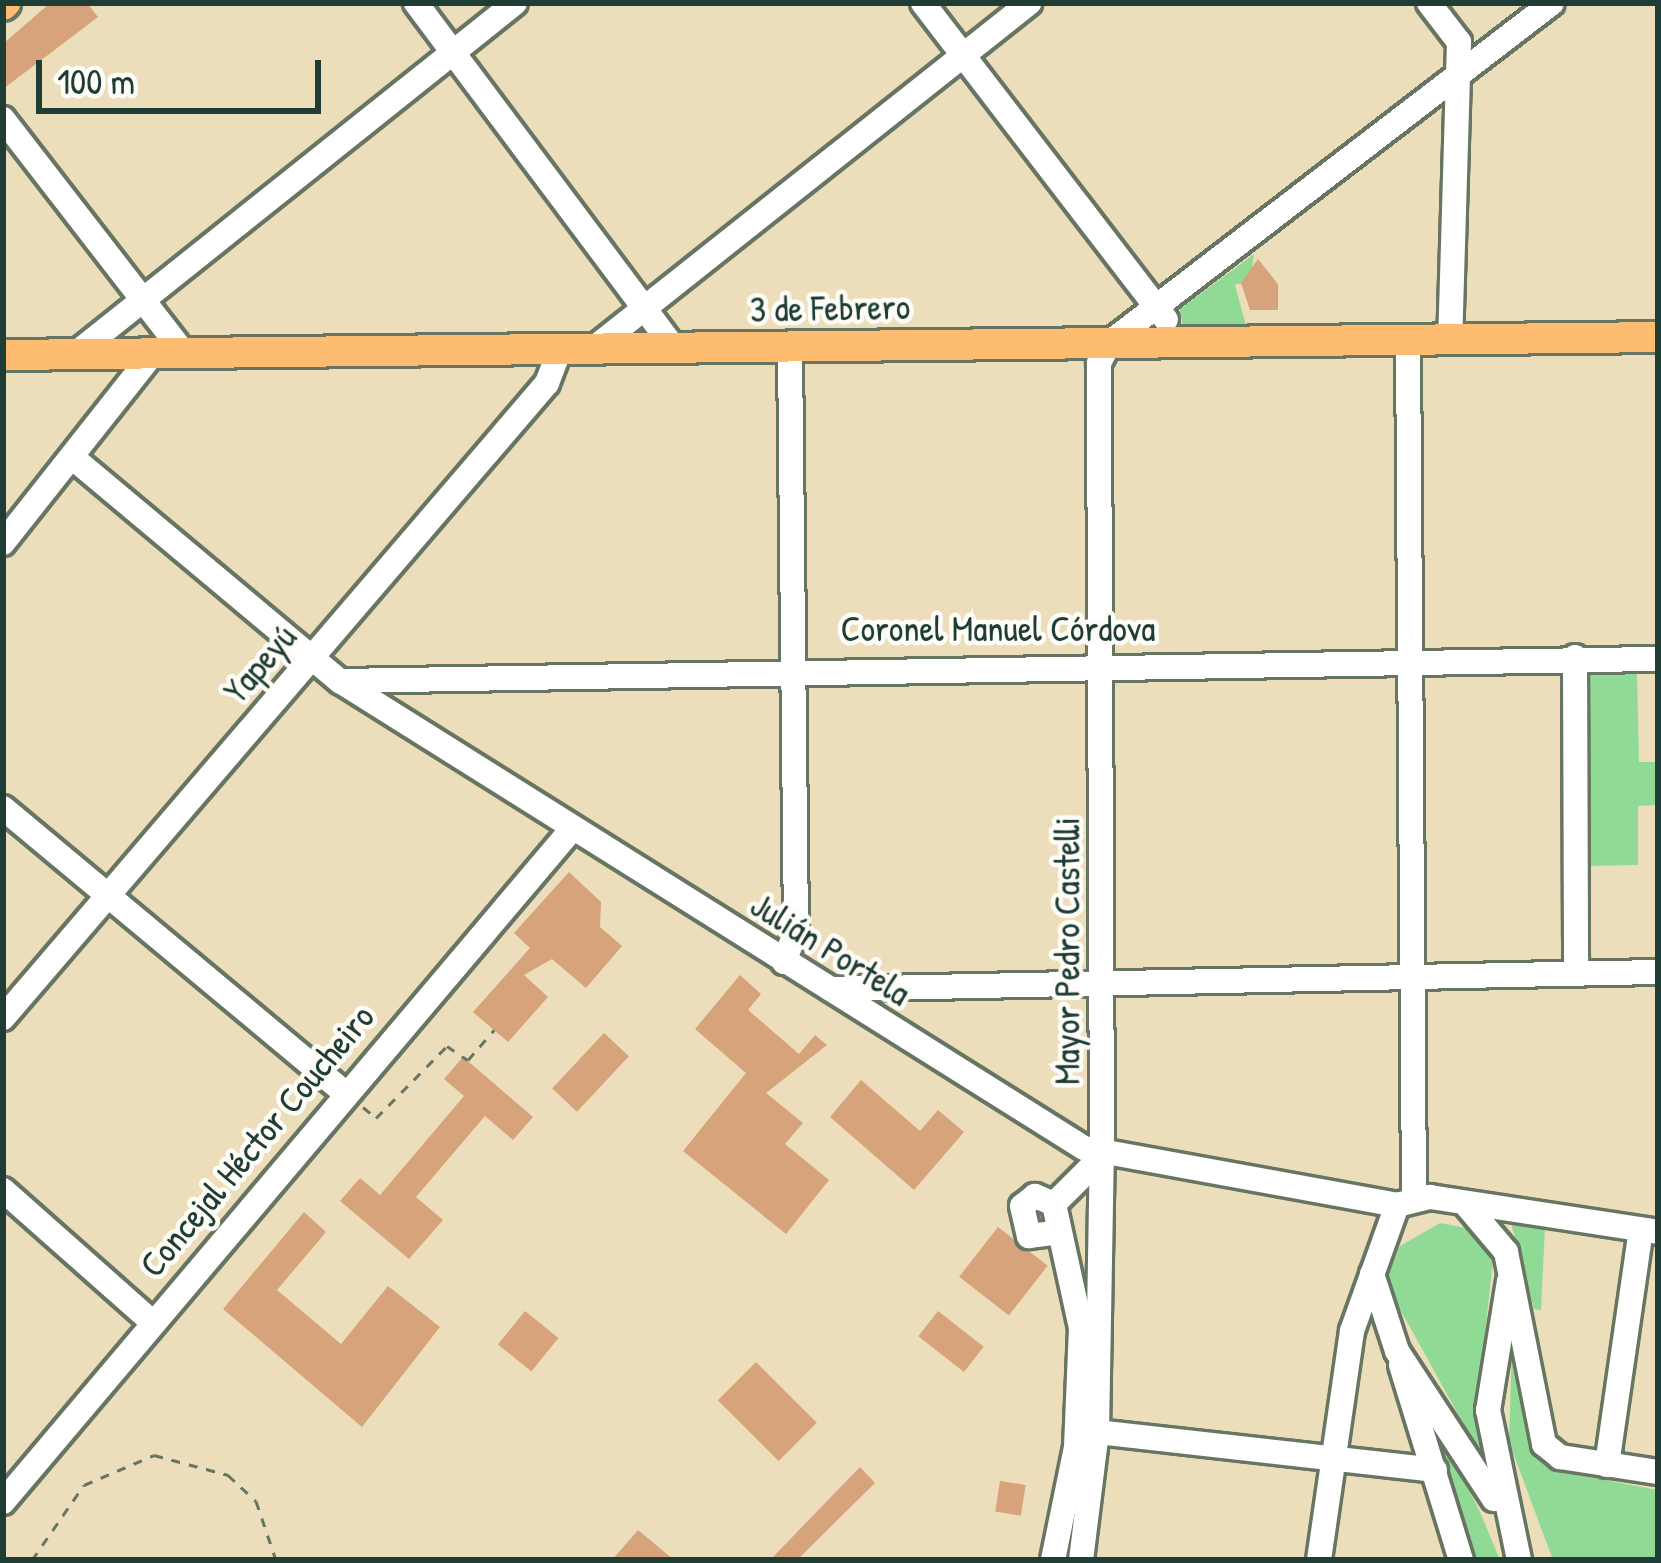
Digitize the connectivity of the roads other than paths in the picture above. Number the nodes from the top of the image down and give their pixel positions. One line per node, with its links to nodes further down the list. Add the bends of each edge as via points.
1 (416, 3): 7 (street)
2 (515, 3): 7 (street)
3 (922, 3): 8 (street)
4 (1029, 3): 8 (street)
5 (1429, 3): 9 (street, via 1459,42)
6 (1552, 3): 9 (street)
7 (453, 51): 11 (street); 12 (street)
8 (962, 54): 12 (street); 13 (street)
9 (1458, 76): 13 (street); 15 (street)
10 (3, 119): 11 (street)
11 (139, 295): 23 (street); 26 (street)
12 (644, 300): 20 (street); 22 (street)
13 (1160, 308): 17 (street); 18 (street)
14 (1658, 337): 15 (main road, 3 de Febrero)
15 (1450, 339): 16 (main road, 3 de Febrero)
16 (1408, 340): 17 (main road, 3 de Febrero); 32 (street)
17 (1177, 342): 18 (main road, 3 de Febrero)
18 (1109, 343): 19 (main road, 3 de Febrero); 33 (street, Mayor Pedro Castelli, via 1099,362)
19 (790, 347): 20 (main road, 3 de Febrero); 34 (street)
20 (674, 348): 22 (main road, 3 de Febrero)
21 (560, 349): 22 (main road, 3 de Febrero); 23 (main road, 3 de Febrero); 30 (street, Yapeyú, via 548,383)
22 (593, 349)
23 (184, 353): 24 (main road, 3 de Febrero)
24 (152, 354): 26 (main road, 3 de Febrero); 27 (street)
25 (3, 355): 26 (main road, 3 de Febrero)
26 (74, 355)
27 (73, 458): 28 (street); 30 (street, Julián Portela)
28 (3, 543)
29 (1575, 657): 31 (street, Coronel Manuel Córdova); 32 (street, Coronel Manuel Córdova); 40 (street)
30 (311, 658): 35 (street, Julián Portela); 38 (street, Yapeyú)
31 (1658, 659)
32 (1408, 662): 33 (street, Coronel Manuel Córdova); 42 (street)
33 (1101, 664): 34 (street, Coronel Manuel Córdova); 43 (street, Mayor Pedro Castelli)
34 (793, 665): 35 (street, Coronel Manuel Córdova); 39 (street, via 796,932)
35 (340, 681): 37 (street, Julián Portela)
36 (3, 808): 38 (street)
37 (572, 830): 39 (street, Julián Portela); 46 (street, Concejal Héctor Coucheiro)
38 (106, 896): 45 (street, Yapeyú); 46 (street)
39 (784, 962): 44 (street, Julián Portela)
40 (1576, 971): 41 (street); 42 (street)
41 (1658, 972)
42 (1409, 974): 43 (street); 49 (street)
43 (1103, 979): 44 (street); 47 (street, Mayor Pedro Castelli)
44 (831, 989): 47 (street, Julián Portela)
45 (3, 1018)
46 (343, 1091): 56 (street, Concejal Héctor Coucheiro)
47 (1102, 1156): 49 (street, Julián Portela); 50 (street); 58 (street, Mayor Pedro Castelli)
48 (3, 1190): 56 (street)
49 (1405, 1201): 51 (street, Julián Portela); 54 (street)
50 (1054, 1204): 53 (street); 53 (street, via 1028,1200 1018,1221 1029,1236)
51 (1468, 1207): 52 (street, Julián Portela); 55 (street)
52 (1650, 1231): 60 (street)
53 (1054, 1233): 65 (street, via 1081,1328 1076,1447)
54 (1372, 1272): 57 (street); 59 (street)
55 (1511, 1272): 60 (street, via 1544,1444); 64 (street, via 1488,1377)
56 (150, 1320): 63 (street, Concejal Héctor Coucheiro)
57 (1396, 1351): 61 (street); 64 (street)
58 (1097, 1432): 59 (street); 66 (street, Mayor Pedro Castelli)
59 (1333, 1459): 61 (street); 67 (street)
60 (1607, 1465): 62 (street)
61 (1436, 1470): 68 (street)
62 (1658, 1472)
63 (3, 1502)
64 (1505, 1519): 69 (street)
65 (1054, 1560)
66 (1081, 1560)
67 (1319, 1560)
68 (1461, 1560)
69 (1519, 1560)

